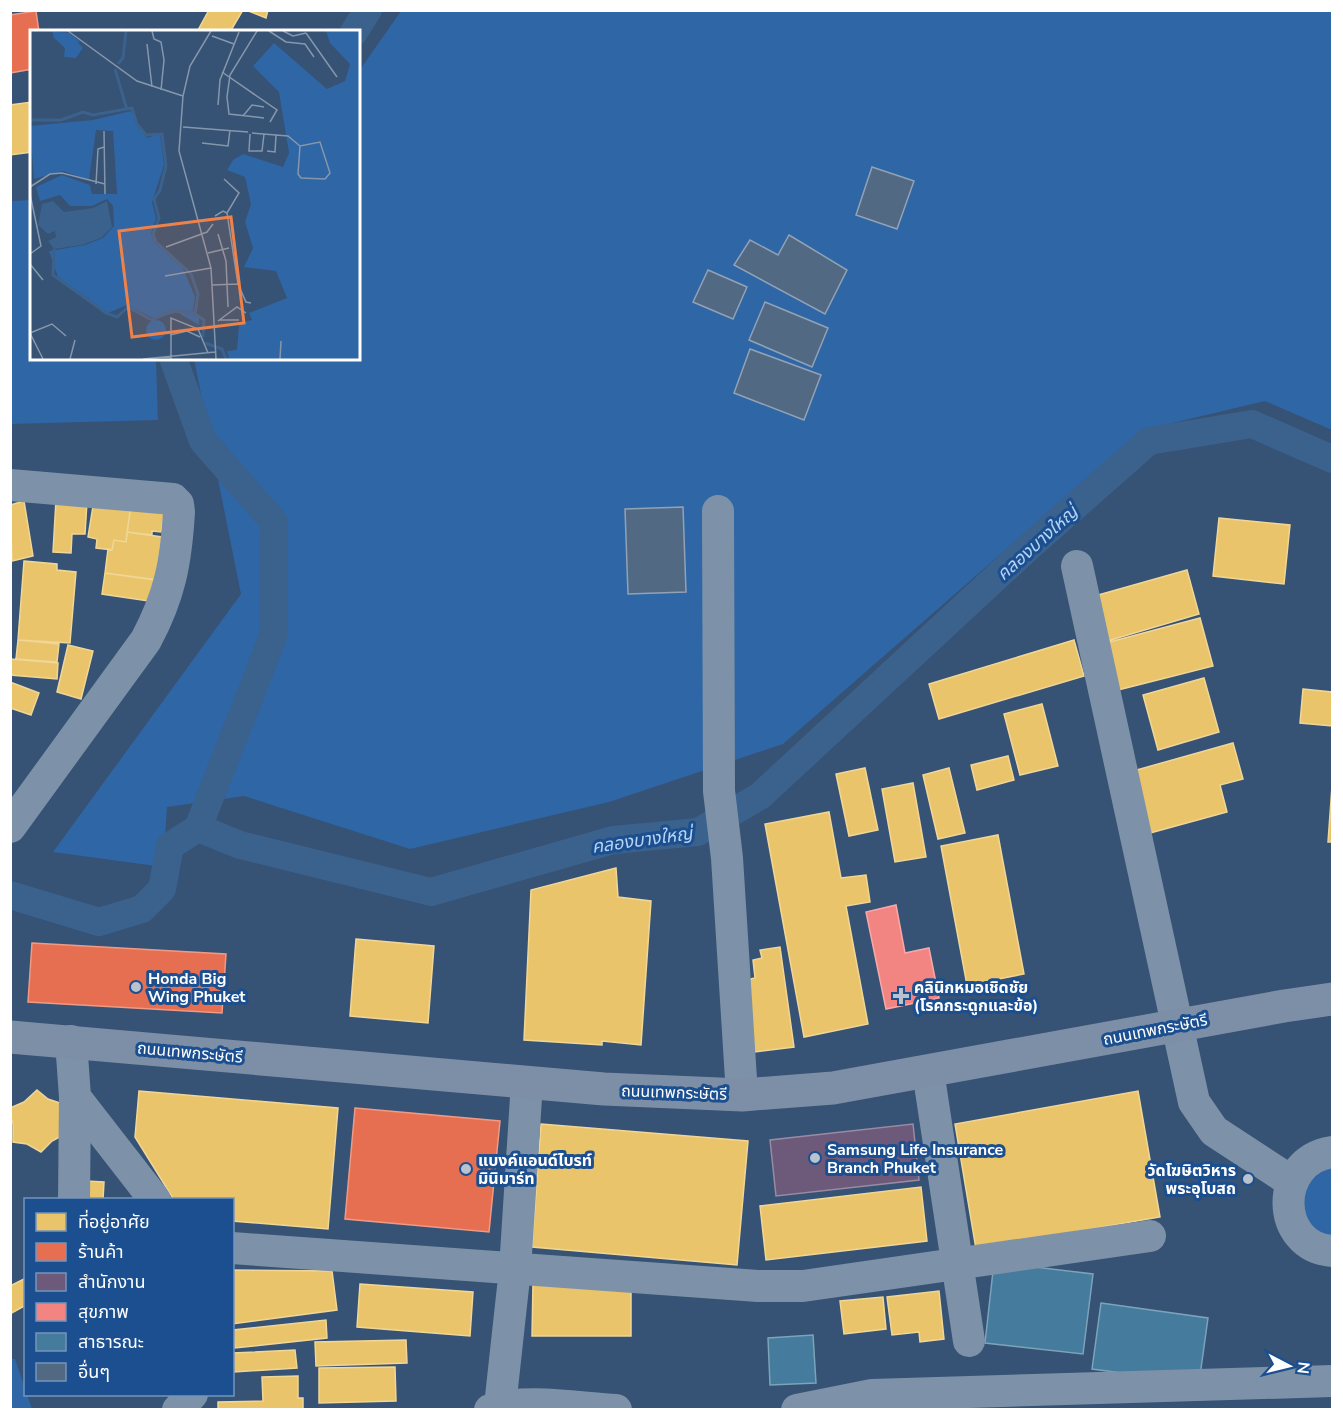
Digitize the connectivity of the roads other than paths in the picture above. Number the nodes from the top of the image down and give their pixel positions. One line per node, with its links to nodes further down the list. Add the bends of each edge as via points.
1 (10, 486): 4 (street, via 173,499 179,512 176,560 161,611 146,640)
2 (718, 511): 11 (street, via 721,807)
3 (1077, 566): 6 (street)
4 (10, 827)
5 (1332, 999): 6 (main road, ถนนเทพกระษัตรี)
6 (1175, 1025): 9 (main road, ถนนเทพกระษัตรี); 14 (street, via 1194,1102 1214,1131)
7 (10, 1037): 8 (main road, ถนนเทพกระษัตรี)
8 (71, 1041): 10 (main road, ถนนเทพกระษัตรี); 12 (street)
9 (928, 1071): 11 (main road, ถนนเทพกระษัตรี, via 833,1088); 20 (street)
10 (527, 1082): 11 (main road, ถนนเทพกระษัตรี); 21 (street)
11 (742, 1095)
12 (75, 1097): 15 (street); 16 (street)
13 (1332, 1152): 14 (street, via 1307,1161)
14 (1292, 1182): 19 (street, via 1288,1208 1293,1224 1314,1246)
15 (74, 1198)
16 (153, 1198)
17 (1150, 1236): 20 (street)
18 (234, 1248): 21 (street)
19 (1332, 1251)
20 (957, 1262): 21 (street, via 803,1286); 22 (street)
21 (515, 1269): 25 (street)
22 (969, 1341)
23 (1332, 1381): 28 (street, via 872,1395)
24 (191, 1396): 26 (street)
25 (495, 1408): 27 (street)
26 (178, 1410)
27 (616, 1410)
28 (797, 1410)

